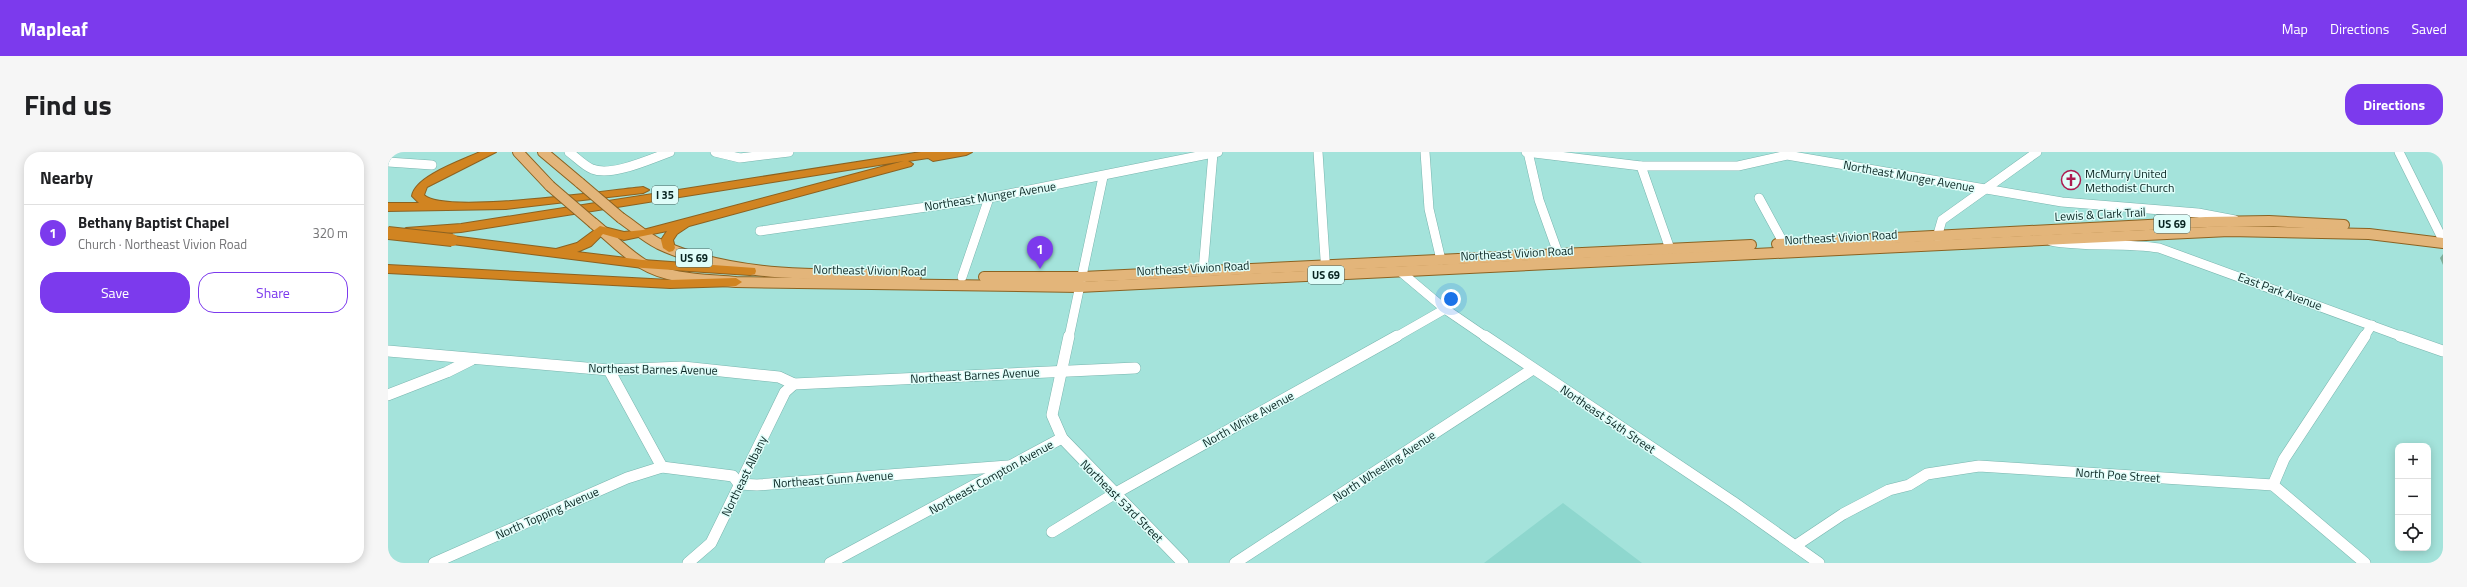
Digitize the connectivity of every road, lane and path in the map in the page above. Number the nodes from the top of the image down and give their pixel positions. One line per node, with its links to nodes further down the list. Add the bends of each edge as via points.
1 (490, 152): 24 (highway, via 440,174 419,189 418,196 422,200)
2 (518, 152): 28 (main road, Northeast Vivion Road / US 69, bridge, via 550,186)
3 (543, 152): 31 (main road, Northeast Vivion Road / US 69, bridge)
4 (569, 152): 5 (street, via 591,169 603,171)
5 (670, 152)
6 (715, 152): 7 (street, via 740,158)
7 (789, 152)
8 (883, 152): 24 (highway, I 35, via 642,190 506,205)
9 (942, 152): 30 (highway, I 35, via 460,228)
10 (966, 152): 26 (highway, via 843,180)
11 (1216, 152): 20 (street, Northeast Munger Avenue); 48 (street)
12 (1318, 152): 46 (street)
13 (1425, 152): 43 (street, via 1429,209)
14 (1527, 152): 19 (street, Northeast Munger Avenue); 42 (street, via 1539,200)
15 (2036, 152): 21 (street)
16 (2399, 152): 34 (street)
17 (388, 162): 18 (street)
18 (432, 165)
19 (1641, 166): 21 (street, Northeast Munger Avenue, via 1738,166 1788,156); 40 (street)
20 (1103, 177): 22 (street, Northeast Munger Avenue); 52 (street, Northeast Compton Avenue)
21 (1984, 190): 27 (street, Northeast Munger Avenue, via 2062,202 2219,216); 32 (street, via 1942,220)
22 (989, 198): 29 (street, Northeast Munger Avenue); 50 (street)
23 (1759, 198): 36 (street)
24 (452, 206): 25 (highway, I 35)
25 (388, 207)
26 (688, 221): 31 (highway); 39 (highway, via 667,240)
27 (2239, 221): 32 (main road, Lewis & Clark Trail / US 69); 34 (main road, Lewis & Clark Trail / US 69, via 2325,223)
28 (596, 227): 31 (highway, via 624,236); 41 (highway, via 593,240 580,248); 44 (main road, Northeast Vivion Road / US 69)
29 (760, 231)
30 (388, 233): 41 (highway, bridge)
31 (643, 234): 39 (main road, Northeast Vivion Road / US 69)
32 (1938, 234): 33 (main road, Lewis & Clark Trail / US 69); 37 (street)
33 (1900, 236): 36 (main road, Northeast Vivion Road / US 69)
34 (2443, 239): 35 (main road, Lewis & Clark Trail / US 69, via 2369,234 2229,231)
35 (2045, 240): 37 (main road, Lewis & Clark Trail / US 69); 54 (street, East Park Avenue, via 2070,246 2140,245 2166,250)
36 (1784, 244): 40 (main road, Northeast Vivion Road / US 69)
37 (1941, 245): 38 (main road, Lewis & Clark Trail / US 69)
38 (1915, 246): 49 (main road, Northeast Vivion Road / US 69)
39 (669, 248): 47 (main road, Northeast Vivion Road / US 69, via 713,263)
40 (1670, 249): 42 (main road, Northeast Vivion Road / US 69)
41 (557, 253): 44 (highway)
42 (1558, 253): 43 (main road, Northeast Vivion Road / US 69)
43 (1441, 260): 46 (main road, Northeast Vivion Road / US 69)
44 (643, 264): 47 (highway); 51 (main road, Northeast Vivion Road / US 69, via 658,271 688,277)
45 (388, 269): 51 (highway, via 670,284)
46 (1326, 270): 48 (main road, Northeast Vivion Road / US 69); 49 (main road, Northeast Vivion Road / US 69); 52 (main road, Northeast Vivion Road / US 69)
47 (750, 271): 50 (main road, Northeast Vivion Road / US 69)
48 (1203, 271): 52 (main road, Northeast Vivion Road / US 69)
49 (1401, 272): 53 (street, Northeast 54th Street)
50 (962, 277): 52 (main road, Northeast Vivion Road / US 69)
51 (736, 282): 52 (main road, Northeast Vivion Road / US 69)
52 (1080, 282): 61 (street, Northeast Compton Avenue)
53 (1445, 309): 59 (street, Northeast 54th Street); 69 (street, North White Avenue)
54 (2372, 325): 56 (street, East Park Avenue); 68 (street, via 2284,459)
55 (388, 351): 57 (street, Northeast Barnes Avenue)
56 (2443, 351)
57 (471, 360): 60 (street, Northeast Barnes Avenue); 63 (street)
58 (1135, 368): 61 (street, Northeast Barnes Avenue)
59 (1533, 369): 71 (street, Northeast 54th Street); 76 (street, North Wheeling Avenue)
60 (609, 370): 62 (street, Northeast Barnes Avenue, via 683,367 779,377); 66 (street)
61 (1061, 371): 62 (street, Northeast Barnes Avenue); 64 (street, Northeast Compton Avenue, via 1052,415)
62 (794, 384): 67 (street, Northeast Albany, via 785,392)
63 (388, 395)
64 (1062, 438): 65 (street, Northeast Compton Avenue); 69 (street, Northeast 53rd Street)
65 (1008, 466): 67 (street, Northeast Gunn Avenue); 74 (street, Northeast Compton Avenue, via 989,479)
66 (662, 468): 67 (street, via 733,476); 72 (street, North Topping Avenue, via 627,478)
67 (739, 484): 73 (street, Northeast Albany, via 711,543)
68 (2273, 485): 71 (street, North Poe Street, via 1979,466 1957,468 1927,474 1878,496 1843,514); 78 (street)
69 (1114, 494): 70 (street, North White Avenue); 75 (street, Northeast 53rd Street)
70 (1052, 532)
71 (1795, 546): 77 (street, Northeast 54th Street)
72 (434, 563)
73 (688, 563)
74 (830, 563)
75 (1183, 563)
76 (1235, 563)
77 (1819, 563)
78 (2365, 563)

